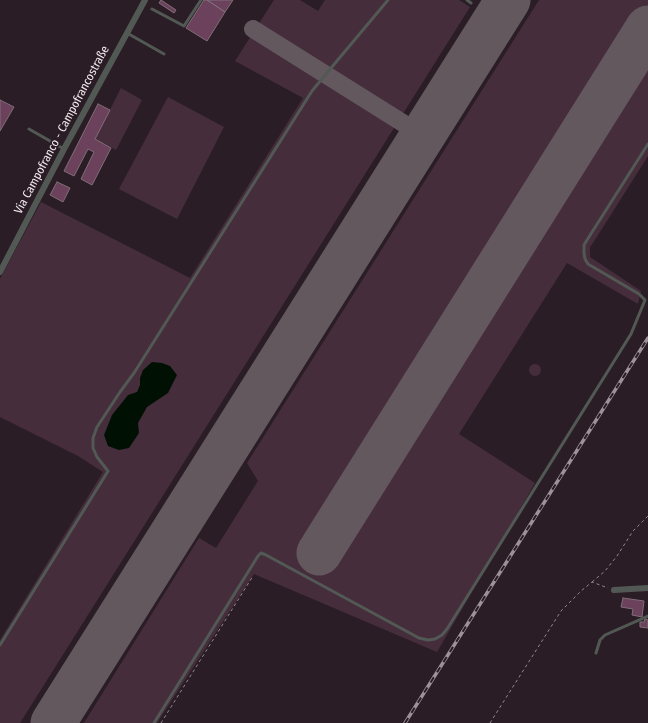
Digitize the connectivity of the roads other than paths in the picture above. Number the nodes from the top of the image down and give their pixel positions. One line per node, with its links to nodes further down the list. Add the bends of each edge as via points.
1 (145, 0): 7 (street, Via Campofranco - Campofrancostraße)
2 (201, 0): 6 (lane, via 184,26)
3 (388, 0): 16 (lane, via 312,91 134,373 97,427 93,448 108,471)
4 (467, 0): 5 (lane)
5 (471, 2)
6 (152, 9)
7 (127, 33): 8 (lane); 11 (street, Via Campofranco - Campofrancostraße)
8 (164, 54)
9 (29, 129): 11 (lane)
10 (648, 144): 18 (lane, via 584,245 588,264 645,300 631,334 442,635 428,640 419,638 261,553)
11 (64, 149): 12 (street, Via Campofranco - Campofrancostraße)
12 (0, 272)
13 (648, 588): 14 (street)
14 (614, 590)
15 (648, 616): 17 (lane, via 605,635 600,640)
16 (0, 644)
17 (596, 653)
18 (154, 723)

